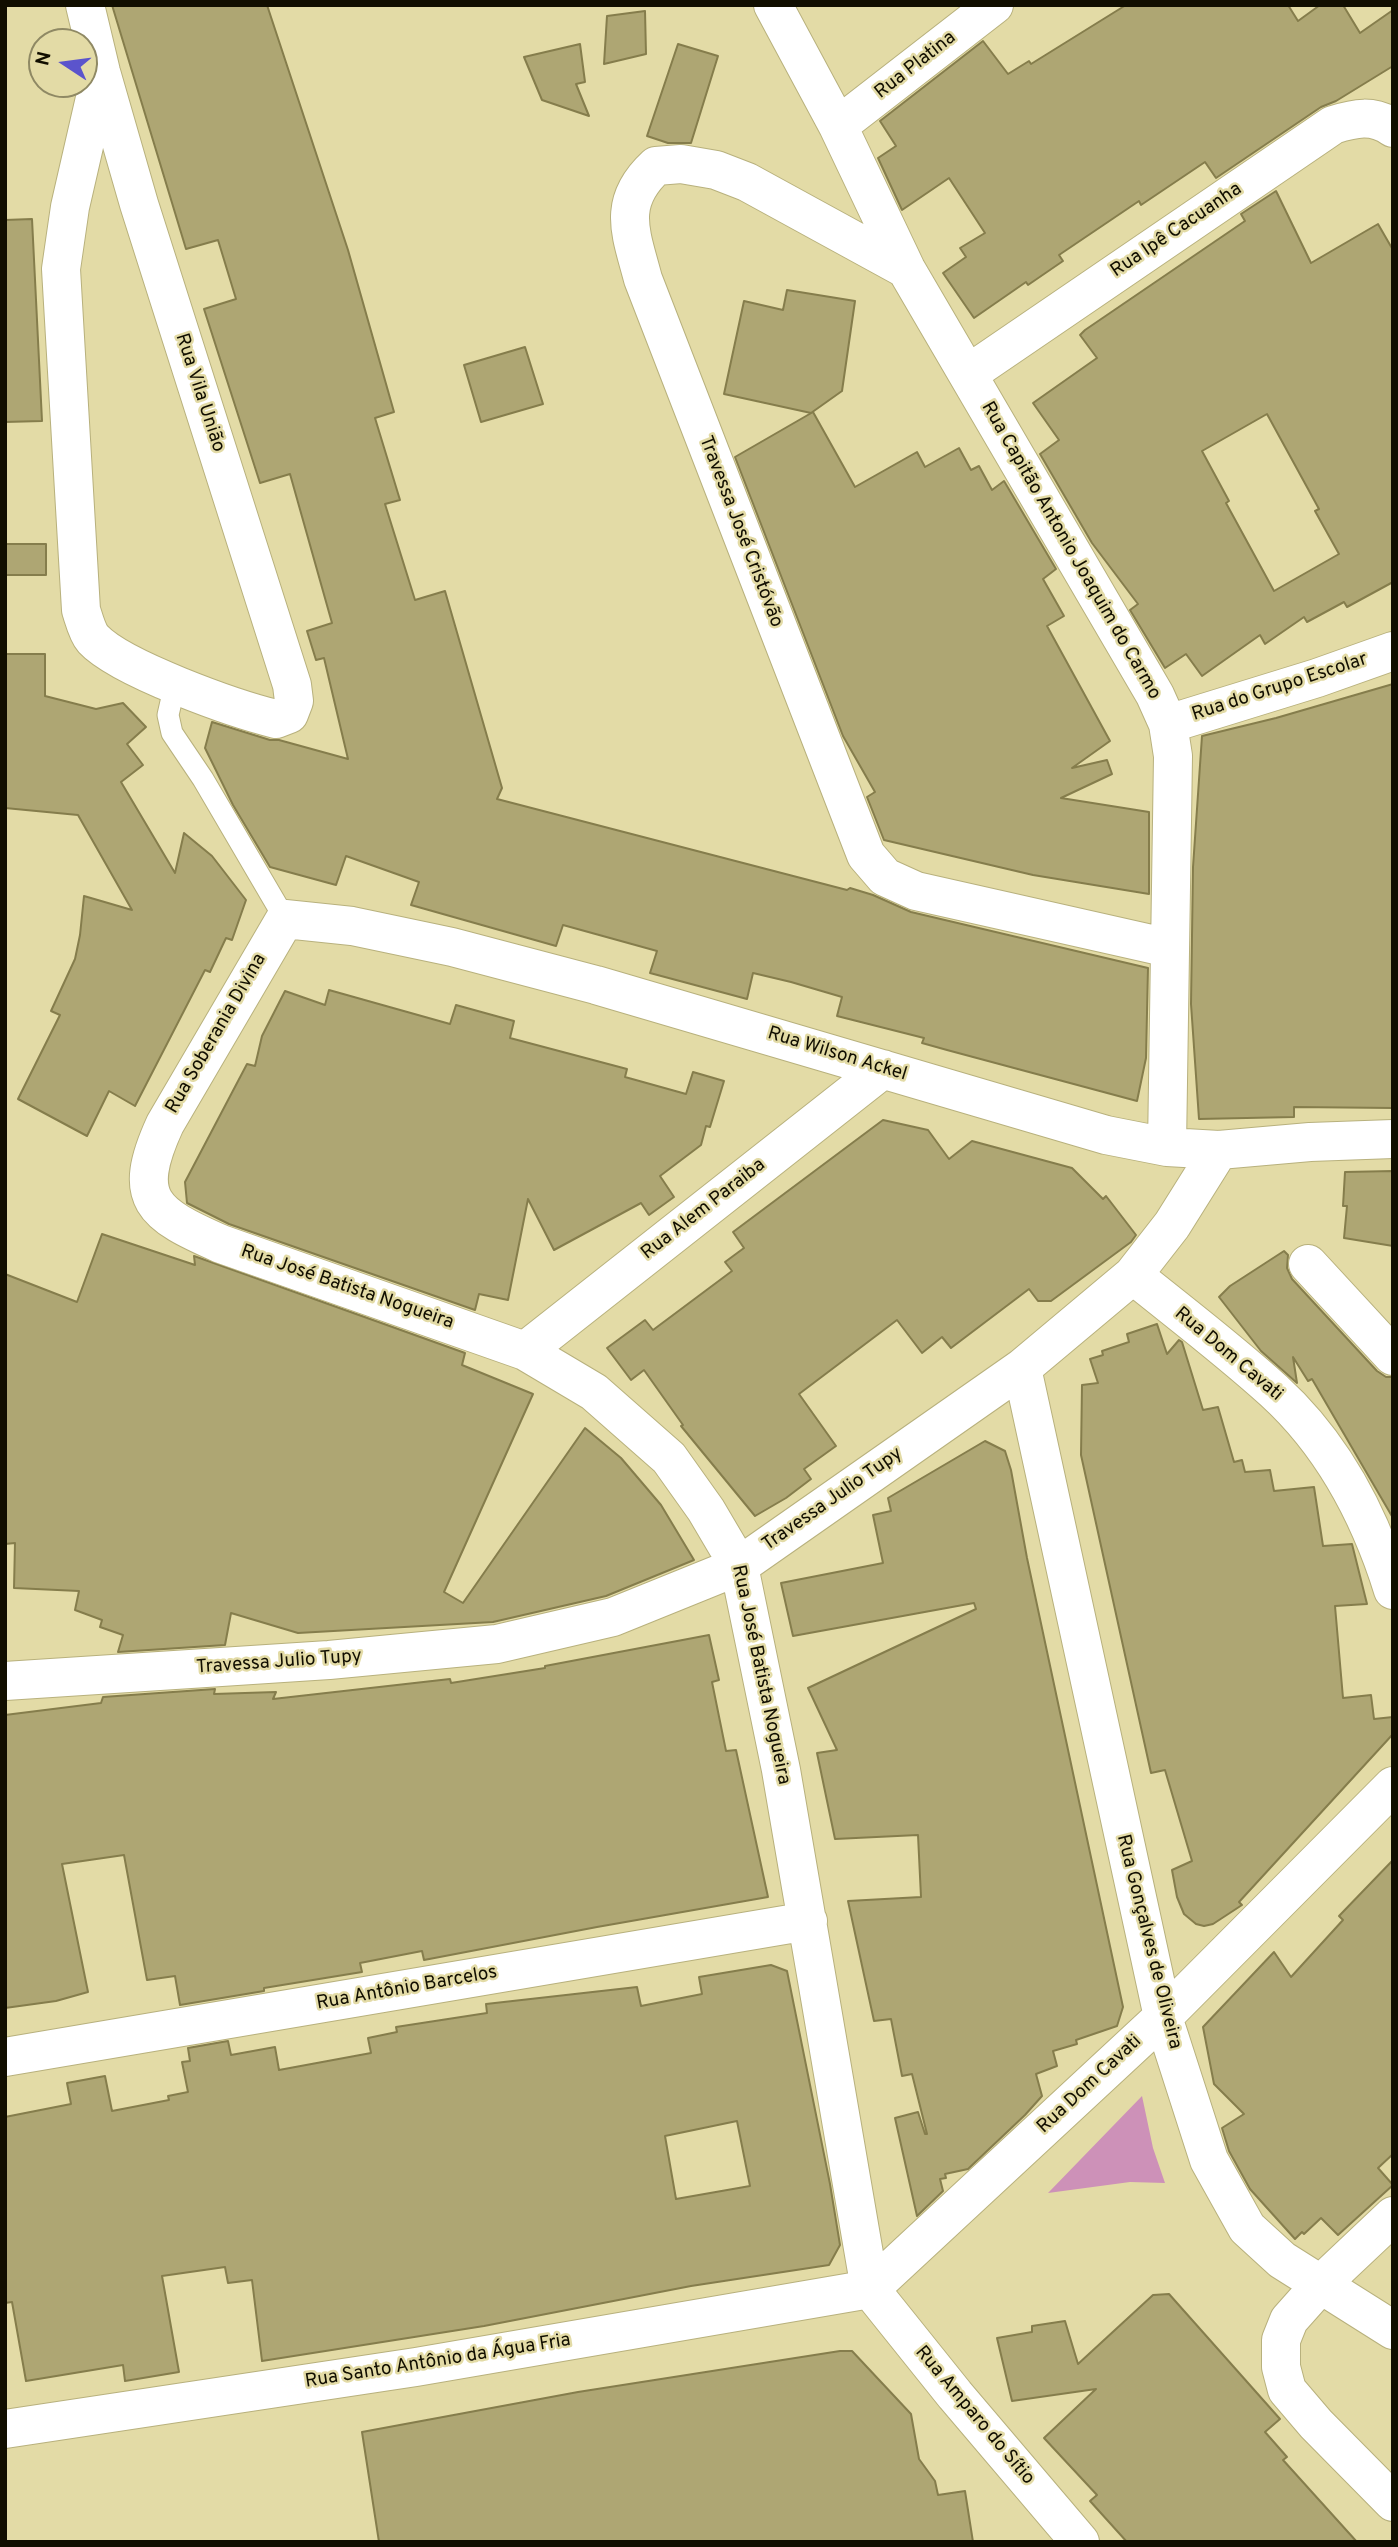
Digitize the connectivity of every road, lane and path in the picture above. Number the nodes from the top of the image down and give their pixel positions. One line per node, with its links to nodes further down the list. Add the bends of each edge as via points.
1 (85, 5): 4 (street, Rua Vila União)
2 (773, 5): 5 (street, Rua Capitão Antonio Joaquim do Carmo)
3 (993, 5): 5 (street, Rua Platina)
4 (101, 72): 10 (street, Rua Vila União, via 70,207 61,269 81,610 91,638 116,657); 10 (street, Rua Vila União, via 294,701 289,714 276,719)
5 (838, 126): 7 (street, Rua Capitão Antonio Joaquim do Carmo)
6 (1393, 128): 8 (street, Rua Ipê Cacuanha, via 1381,120 1357,117 1332,125)
7 (906, 269): 8 (street, Rua Capitão Antonio Joaquim do Carmo); 13 (street, Travessa José Cristóvão, via 747,182 716,170 681,164 656,166 640,180 631,201 630,230 643,279 866,855 885,877 916,891)
8 (968, 374): 11 (street, Rua Capitão Antonio Joaquim do Carmo)
9 (1393, 651): 11 (street, Rua do Grupo Escolar)
10 (175, 684): 12 (lane, via 167,715 172,733)
11 (1168, 724): 13 (street, Rua Capitão Antonio Joaquim do Carmo, via 1173,756)
12 (285, 919): 14 (street, Rua Wilson Ackel, via 352,926 452,947); 18 (street, Rua Soberania Divina)
13 (1169, 948): 16 (street, Rua Capitão Antonio Joaquim do Carmo)
14 (883, 1069): 16 (street, Rua Wilson Ackel, via 1106,1135); 21 (street, Rua Alem Paraiba)
15 (1393, 1139): 17 (street, Rua Wilson Ackel)
16 (1167, 1147): 17 (street, Rua Wilson Ackel)
17 (1219, 1150): 20 (street, Travessa Julio Tupy, via 1172,1225)
18 (152, 1151): 21 (street, Rua José Batista Nogueira, via 148,1187 159,1210 177,1225 233,1249)
19 (1308, 1264): 22 (street)
20 (1133, 1275): 23 (street, Travessa Julio Tupy); 25 (street, Rua Dom Cavati, via 1275,1392 1325,1448 1360,1504)
21 (525, 1351): 24 (street, Rua José Batista Nogueira, via 594,1392 669,1458)
22 (1393, 1356)
23 (1022, 1368): 24 (street, Travessa Julio Tupy); 29 (street, Rua Gonçalves de Oliveira)
24 (739, 1566): 26 (street, Travessa Julio Tupy, via 613,1617 497,1644); 28 (street, Rua José Batista Nogueira)
25 (1393, 1591)
26 (5, 1681)
27 (1393, 1786): 29 (street, Rua Dom Cavati)
28 (808, 1921): 30 (street, Rua Antônio Barcelos); 33 (street, Rua José Batista Nogueira)
29 (1163, 2017): 32 (street, Rua Gonçalves de Oliveira, via 1209,2160 1247,2228 1282,2260); 33 (street, Rua Dom Cavati)
30 (5, 2057)
31 (1393, 2216): 32 (street)
32 (1321, 2284): 34 (street, Rua Gonçalves de Oliveira); 36 (street, via 1289,2320 1281,2340 1287,2390)
33 (870, 2289): 35 (street, Rua Santo Antônio da Água Fria, via 416,2367); 37 (street, Rua Amparo do Sítio)
34 (1393, 2330)
35 (5, 2429)
36 (1393, 2502)
37 (1080, 2542)

